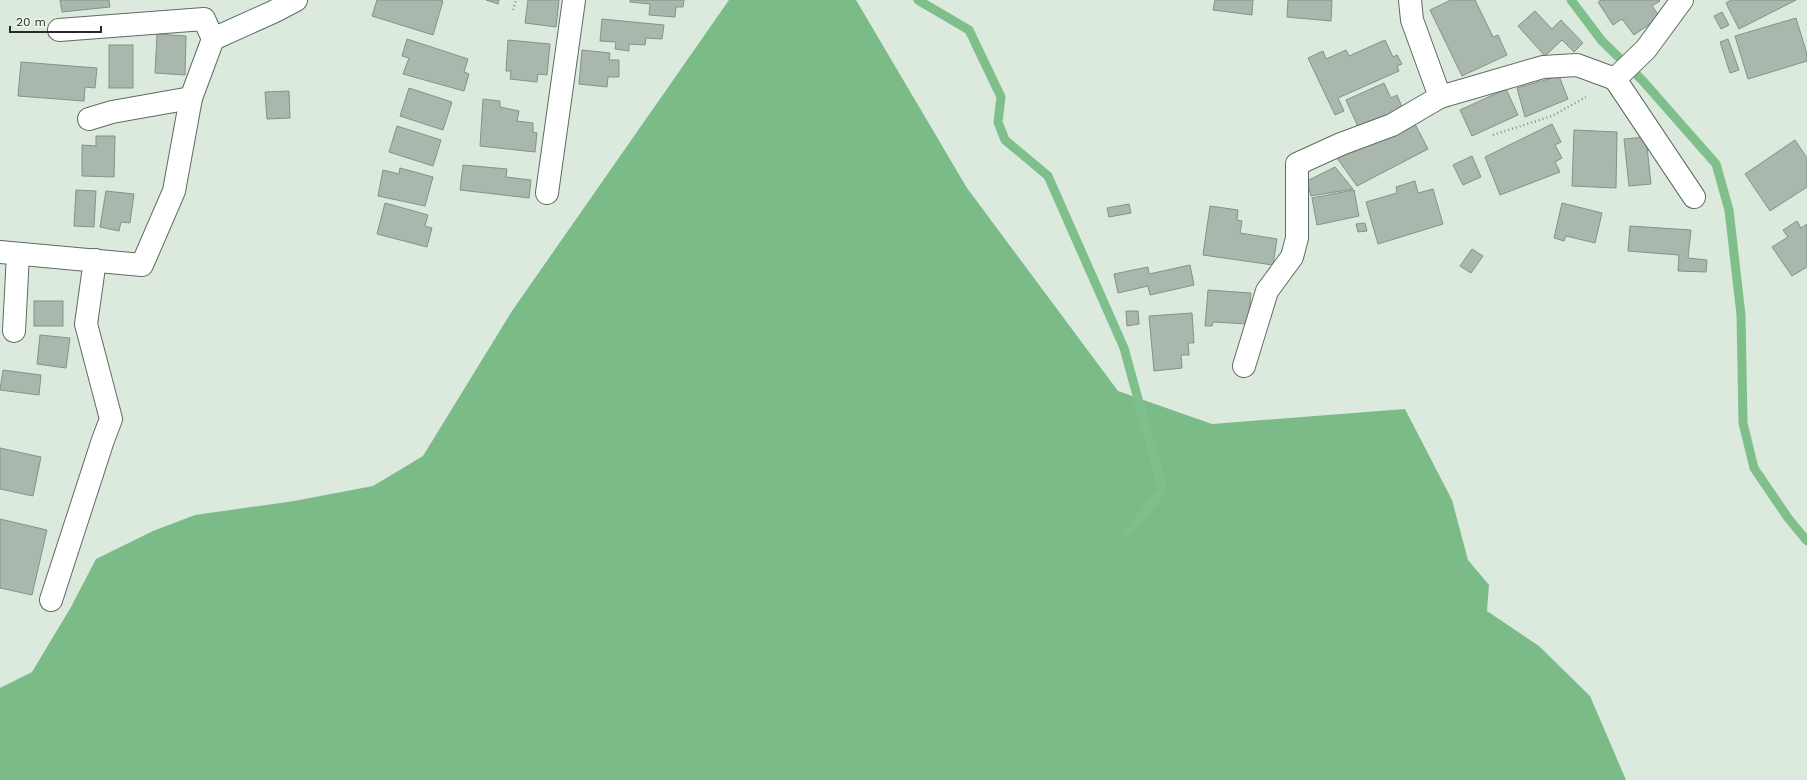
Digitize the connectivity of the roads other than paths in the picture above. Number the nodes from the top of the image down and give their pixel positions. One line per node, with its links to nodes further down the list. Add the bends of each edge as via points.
1 (296, 0): 6 (street)
2 (574, 0): 11 (street)
3 (1410, 0): 8 (street, via 1412,20)
4 (1682, 0): 7 (street, via 1646,50)
5 (59, 30): 6 (street, via 204,19)
6 (213, 39): 9 (street)
7 (1624, 70): 8 (street, via 1577,64 1543,67); 12 (street)
8 (1440, 97): 16 (street, via 1392,125 1297,164 1297,238 1294,250 1292,257 1267,290)
9 (191, 98): 10 (street, via 112,112); 14 (street, via 174,191 142,265)
10 (89, 119)
11 (547, 193)
12 (1694, 197)
13 (9, 253): 14 (street); 15 (street)
14 (95, 260): 17 (street, via 86,324 111,419)
15 (14, 331)
16 (1244, 366)
17 (51, 600)

